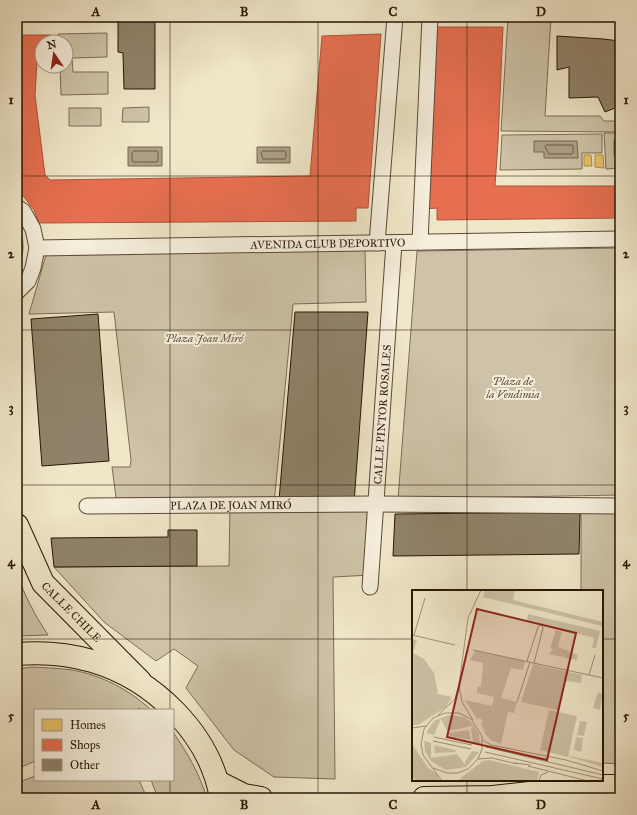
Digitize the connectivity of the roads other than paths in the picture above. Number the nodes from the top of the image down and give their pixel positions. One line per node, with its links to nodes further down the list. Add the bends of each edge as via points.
1 (395, 17): 6 (street)
2 (430, 17): 5 (street)
3 (17, 206): 8 (street, via 33,228)
4 (620, 239): 5 (street, AVENIDA CLUB DEPORTIVO)
5 (420, 242): 7 (street, AVENIDA CLUB DEPORTIVO)
6 (377, 243): 7 (street, AVENIDA CLUB DEPORTIVO); 8 (street, AVENIDA CLUB DEPORTIVO)
7 (394, 243): 10 (street, CALLE PINTOR ROSALES)
8 (37, 248): 9 (street, via 28,281)
9 (17, 292)
10 (376, 504): 11 (street, PLAZA DE JOAN MIRÓ); 12 (street); 14 (street, CALLE PINTOR ROSALES)
11 (87, 506)
12 (620, 506)
13 (17, 525): 16 (main road, CALLE CHILE, via 43,583)
14 (370, 587)
15 (17, 654): 16 (main road, via 65,655 93,661)
16 (145, 686): 17 (main road)
17 (172, 709)
18 (174, 711): 20 (main road, via 193,733 209,759)
19 (620, 786): 21 (main road, via 594,786)
20 (220, 790): 22 (main road)
21 (498, 797): 23 (main road)
22 (262, 798)
23 (424, 798)

